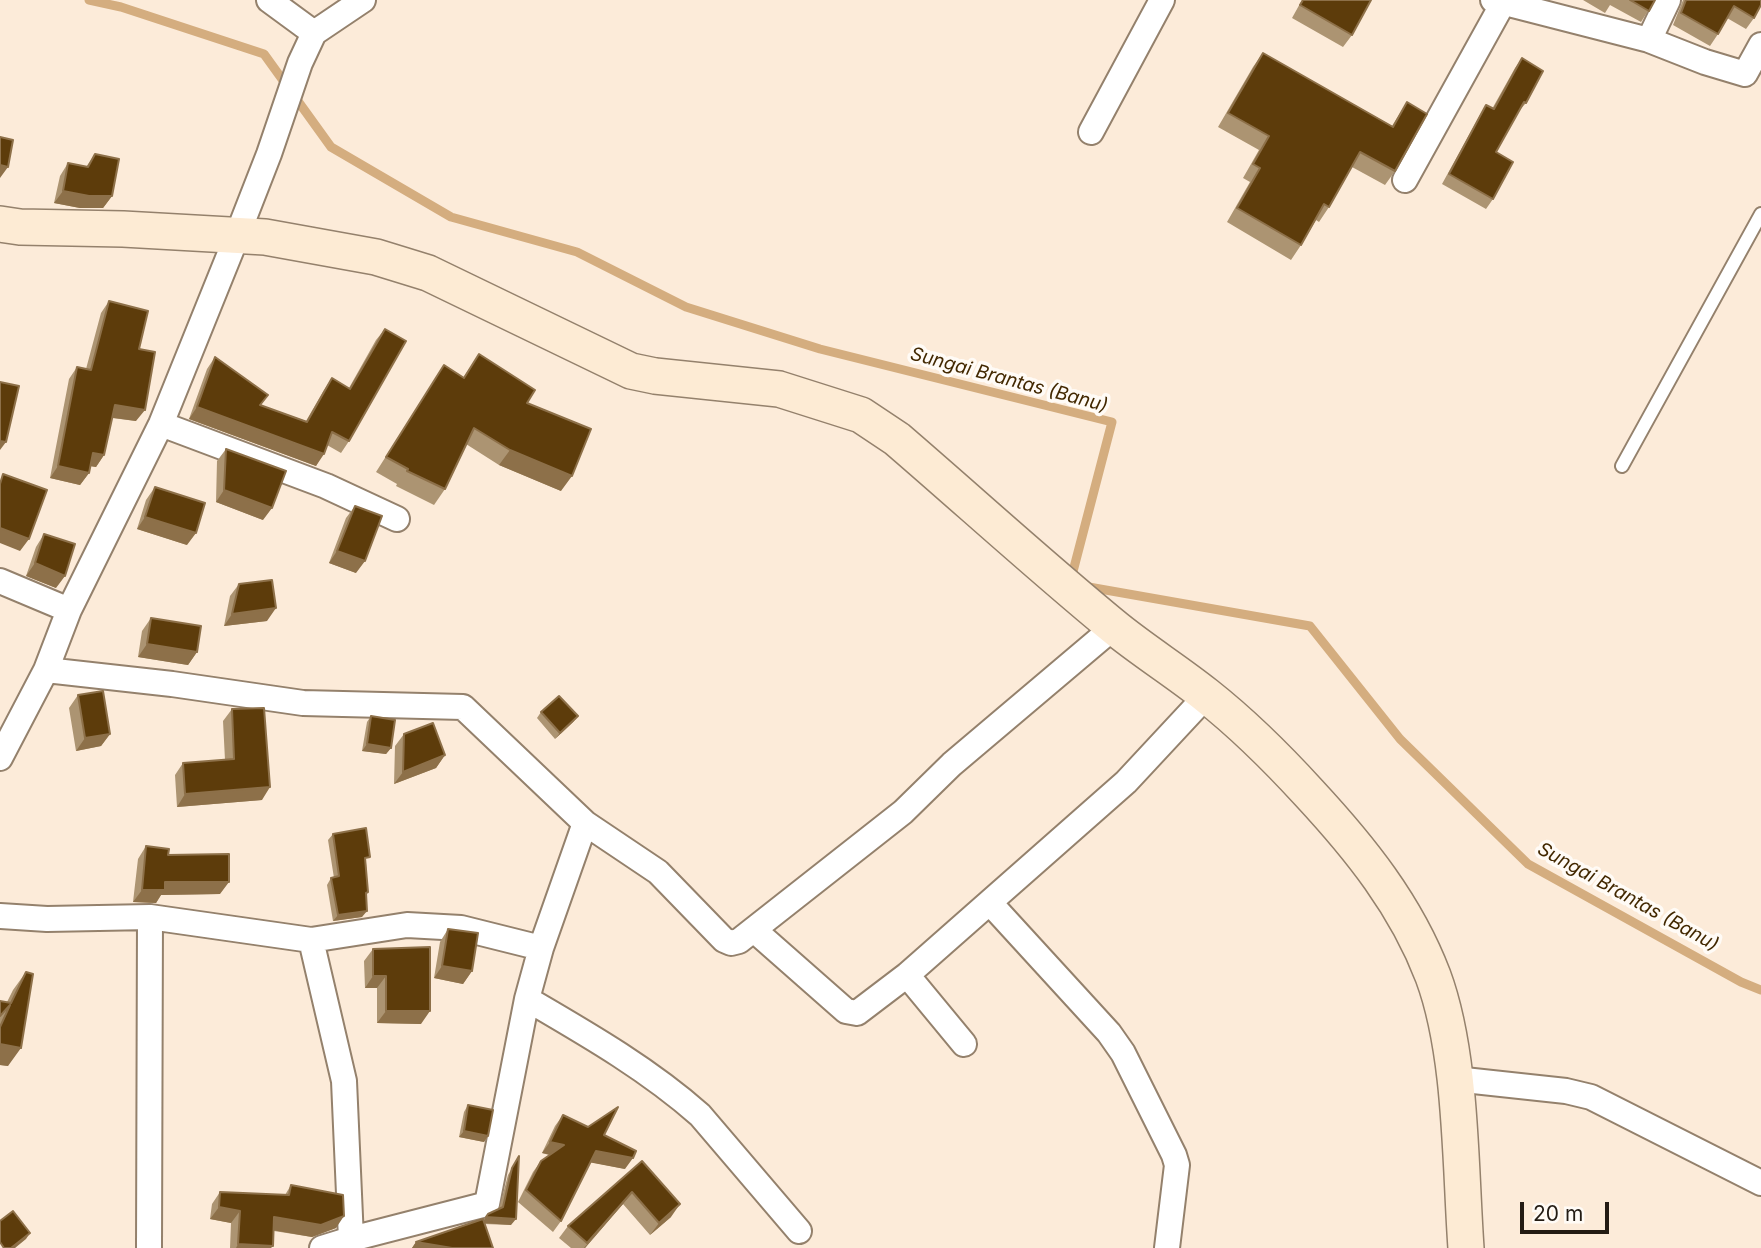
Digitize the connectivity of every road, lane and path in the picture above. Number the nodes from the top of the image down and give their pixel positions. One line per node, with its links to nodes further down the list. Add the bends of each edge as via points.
1 (269, 0): 6 (street)
2 (363, 0): 6 (street)
3 (1162, 0): 10 (street)
4 (1668, 0): 7 (street)
5 (1498, 2): 7 (street); 11 (street)
6 (314, 33): 14 (street)
7 (1649, 40): 9 (street)
8 (1761, 45): 9 (street)
9 (1753, 77)
10 (1091, 132)
11 (1405, 180)
12 (1761, 214): 16 (lane)
13 (0, 224): 14 (street)
14 (237, 236): 15 (street); 20 (street, via 376,257 428,274 631,371 779,389 861,415 897,439)
15 (161, 424): 17 (street, via 326,486); 19 (street)
16 (1622, 466)
17 (397, 519)
18 (0, 581): 19 (street)
19 (69, 610): 21 (street)
20 (1114, 627): 22 (street); 28 (street, via 952,764 903,812)
21 (46, 670): 23 (street); 24 (street, via 303,703 463,706)
22 (1207, 695): 25 (street, via 1126,782); 34 (street, via 1267,748 1392,894 1433,976)
23 (0, 758)
24 (585, 823): 28 (street, via 658,872 724,940 739,941); 30 (street)
25 (990, 903): 31 (street); 40 (street, via 1123,1053 1177,1165)
26 (0, 916): 27 (street)
27 (149, 917): 29 (street); 38 (street)
28 (754, 930): 31 (street, via 851,1013)
29 (311, 940): 30 (street, via 407,925 461,928); 37 (street, via 344,1081)
30 (541, 948): 32 (street)
31 (907, 975): 33 (street)
32 (527, 999): 36 (street, via 607,1045 682,1098); 37 (street, via 487,1204)
33 (964, 1044)
34 (1455, 1079): 35 (street, via 1591,1097); 41 (street)
35 (1761, 1183)
36 (799, 1231)
37 (351, 1239): 39 (street)
38 (149, 1248)
39 (322, 1248)
40 (1167, 1248)
41 (1466, 1248)

